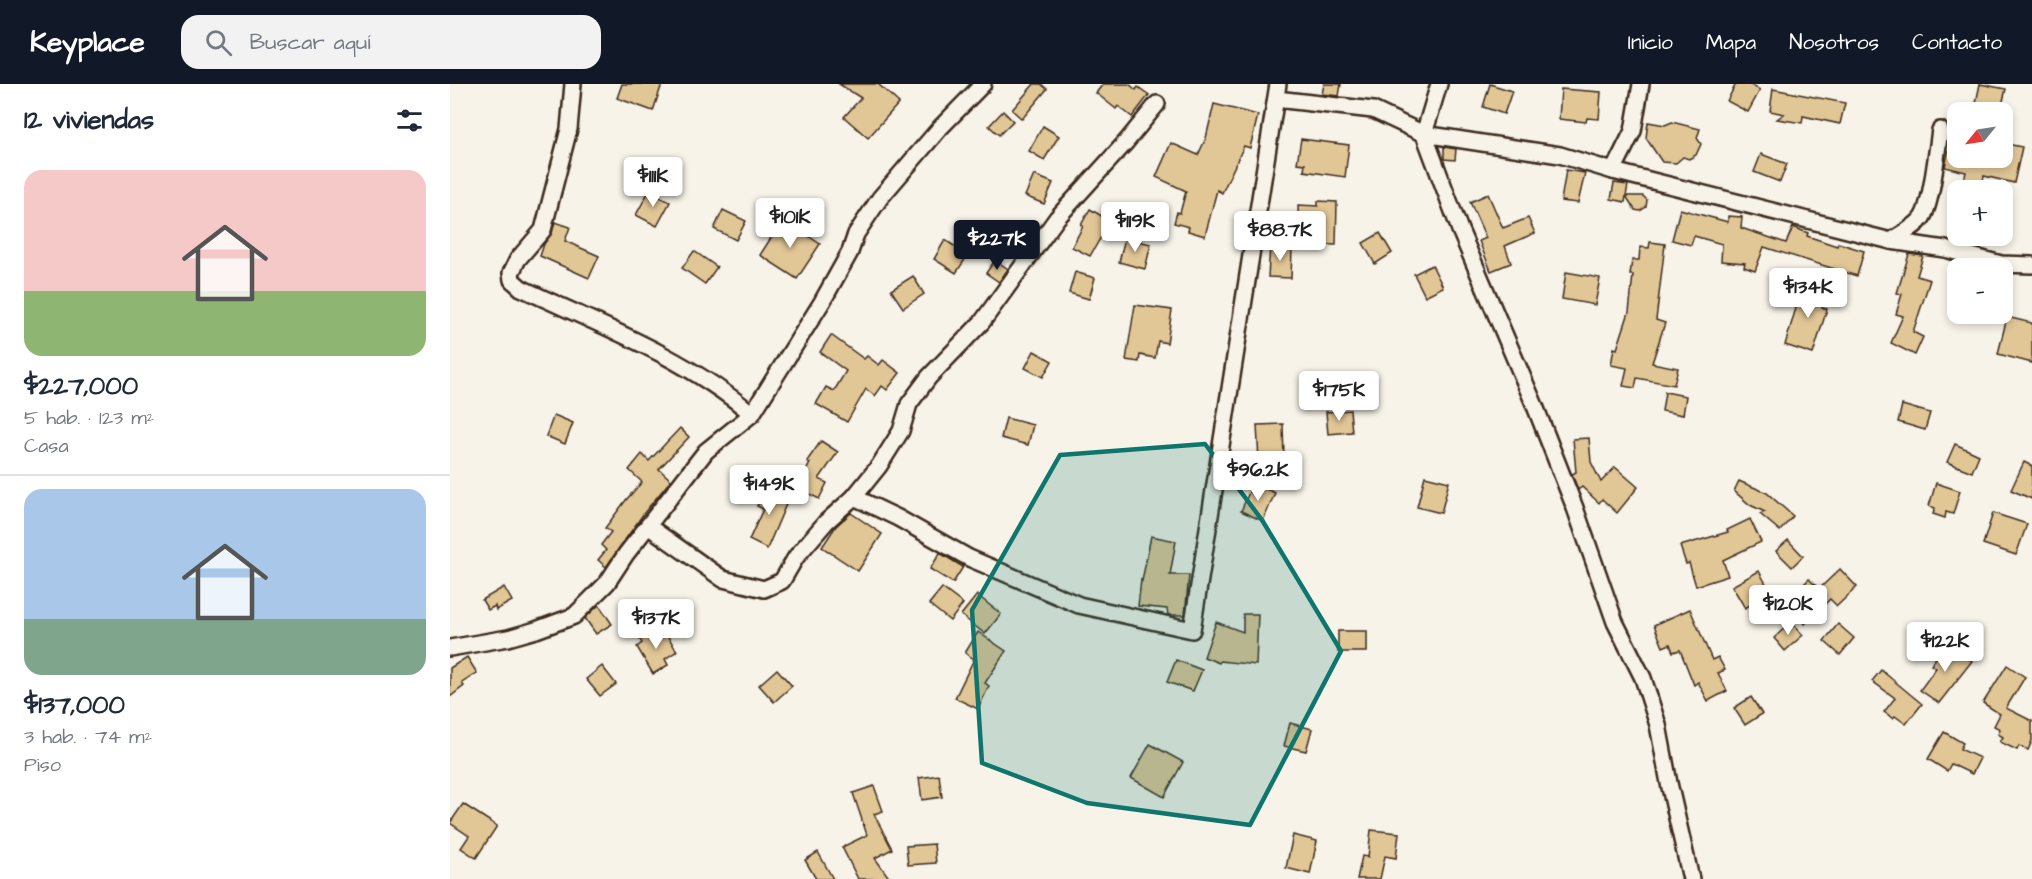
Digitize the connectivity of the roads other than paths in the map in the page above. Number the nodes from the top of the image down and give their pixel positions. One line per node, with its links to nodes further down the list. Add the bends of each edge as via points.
1 (573, 84): 12 (street, via 569,129 543,230 518,259 512,280 521,288 677,362 725,391)
2 (983, 84): 12 (street, via 880,198 856,234 822,302)
3 (1439, 84): 8 (street)
4 (1641, 84): 9 (street, via 1633,131)
5 (1277, 92): 8 (street, via 1373,110); 13 (street, via 1192,630 1079,604 969,558)
6 (1157, 104): 13 (street, via 1057,218 982,322 929,377 909,404 901,431)
7 (1940, 130): 10 (street, via 1930,194 1922,218)
8 (1424, 134): 9 (street, via 1560,155); 16 (street, via 1539,416 1615,622 1643,678 1658,724)
9 (1613, 171): 10 (street)
10 (1891, 241): 11 (street, via 1945,249 2001,264)
11 (2032, 265)
12 (752, 414): 14 (street, via 706,451)
13 (854, 497): 14 (street, via 826,522 782,581 764,589 723,579)
14 (648, 526): 15 (street, via 607,583 574,616 508,638)
15 (450, 648)
16 (1691, 879)

